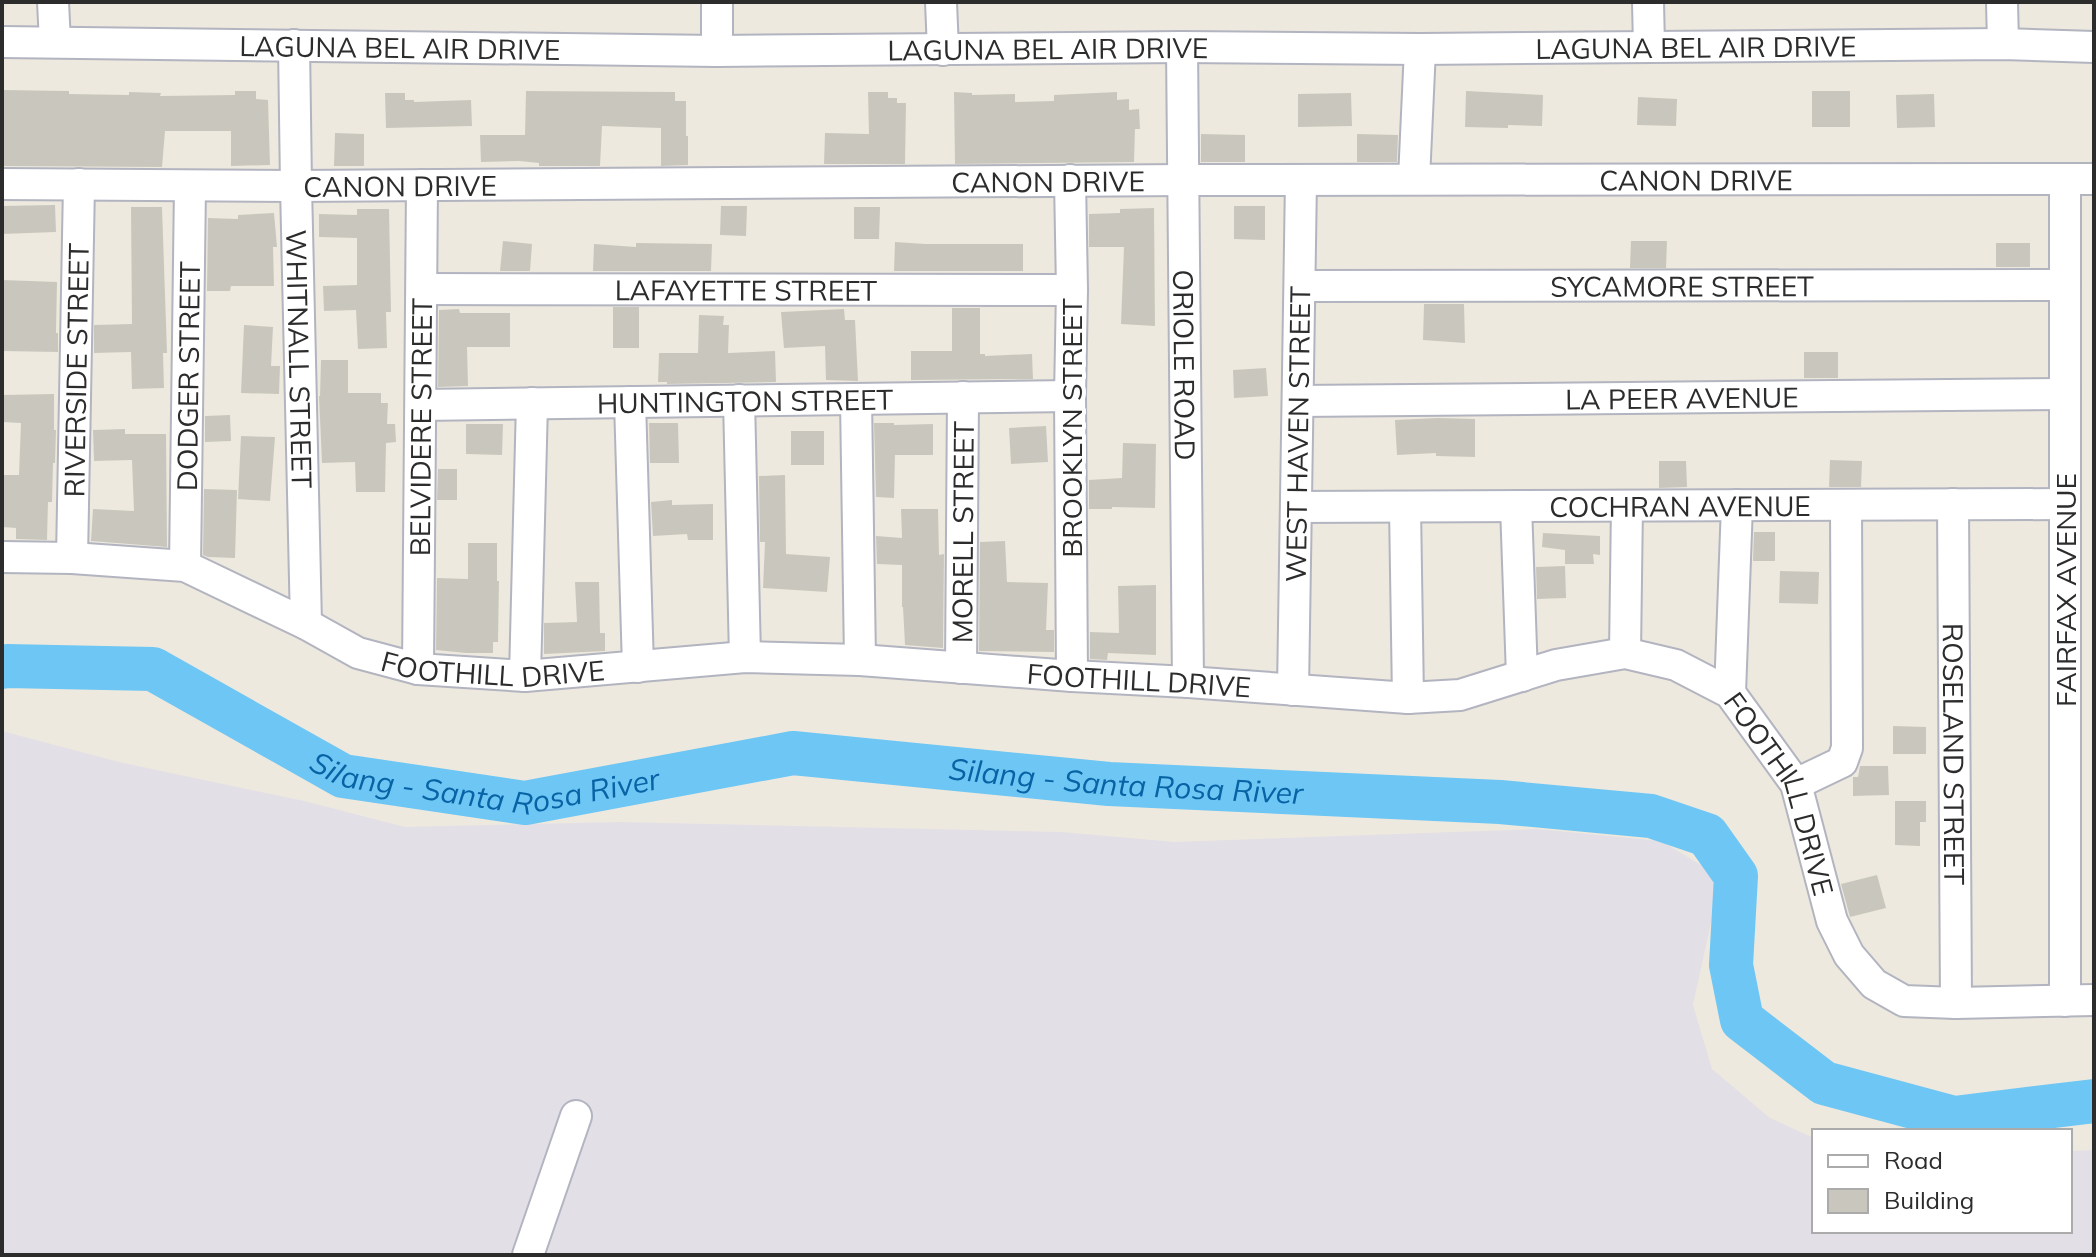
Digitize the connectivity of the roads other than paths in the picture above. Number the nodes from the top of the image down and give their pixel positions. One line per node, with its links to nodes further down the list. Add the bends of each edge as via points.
1 (53, 2): 7 (street)
2 (717, 2): 15 (street)
3 (941, 2): 14 (street)
4 (1648, 2): 11 (street)
5 (2002, 2): 8 (street)
6 (2, 42): 7 (street, LAGUNA BEL AIR DRIVE)
7 (55, 42): 9 (street, LAGUNA BEL AIR DRIVE)
8 (2003, 44): 11 (street, LAGUNA BEL AIR DRIVE); 12 (street, LAGUNA BEL AIR DRIVE)
9 (294, 45): 15 (street, LAGUNA BEL AIR DRIVE); 25 (street, WHITNALL STREET)
10 (1182, 47): 13 (street, LAGUNA BEL AIR DRIVE); 14 (street, LAGUNA BEL AIR DRIVE); 19 (street, ORIOLE ROAD)
11 (1649, 47): 13 (street, LAGUNA BEL AIR DRIVE)
12 (2094, 47)
13 (1420, 49): 16 (street)
14 (943, 50): 15 (street, LAGUNA BEL AIR DRIVE)
15 (717, 51)
16 (1414, 179): 17 (street, CANON DRIVE); 20 (street, CANON DRIVE)
17 (2080, 179): 26 (street, FAIRFAX AVENUE)
18 (1070, 180): 19 (street, CANON DRIVE); 23 (street, CANON DRIVE); 29 (street, BROOKLYN STREET)
19 (1184, 180): 20 (street, CANON DRIVE); 60 (street, ORIOLE ROAD)
20 (1301, 180): 27 (street, WEST HAVEN STREET)
21 (2, 184): 22 (street, CANON DRIVE)
22 (79, 184): 24 (street, CANON DRIVE); 48 (street, RIVERSIDE STREET)
23 (422, 185): 25 (street, CANON DRIVE); 28 (street, BELVIDERE STREET)
24 (190, 186): 25 (street, CANON DRIVE); 49 (street, DODGER STREET)
25 (296, 186): 50 (street, WHITNALL STREET)
26 (2065, 285): 27 (street, SYCAMORE STREET); 30 (street, FAIRFAX AVENUE)
27 (1300, 286): 35 (street, WEST HAVEN STREET)
28 (422, 289): 29 (street, LAFAYETTE STREET); 38 (street, BELVIDERE STREET)
29 (1072, 290): 31 (street, BROOKLYN STREET)
30 (2065, 394): 35 (street, LA PEER AVENUE); 40 (street, FAIRFAX AVENUE)
31 (1070, 396): 32 (street, HUNTINGTON STREET); 58 (street, BROOKLYN STREET)
32 (963, 397): 33 (street, HUNTINGTON STREET); 55 (street, MORELL STREET)
33 (856, 399): 34 (street, HUNTINGTON STREET); 53 (street)
34 (739, 400): 36 (street, HUNTINGTON STREET); 52 (street)
35 (1298, 401): 45 (street, WEST HAVEN STREET)
36 (630, 402): 37 (street, HUNTINGTON STREET); 54 (street)
37 (532, 403): 38 (street, HUNTINGTON STREET); 57 (street)
38 (421, 405): 56 (street, BELVIDERE STREET)
39 (1953, 504): 40 (street, COCHRAN AVENUE); 42 (street, COCHRAN AVENUE); 66 (street, ROSELAND STREET)
40 (2065, 504): 65 (street, FAIRFAX AVENUE)
41 (1737, 505): 42 (street, COCHRAN AVENUE); 44 (street, COCHRAN AVENUE); 62 (street)
42 (1846, 505): 64 (street, via 1847,748 1842,762)
43 (1516, 506): 44 (street, COCHRAN AVENUE); 46 (street, COCHRAN AVENUE); 59 (street)
44 (1627, 506): 51 (street)
45 (1296, 507): 46 (street, COCHRAN AVENUE); 61 (street, WEST HAVEN STREET)
46 (1405, 507): 63 (street)
47 (2, 557): 48 (street, FOOTHILL DRIVE)
48 (72, 558): 49 (street, FOOTHILL DRIVE)
49 (185, 566): 50 (street, FOOTHILL DRIVE)
50 (306, 624): 56 (street, FOOTHILL DRIVE, via 358,653)
51 (1625, 653): 59 (street, FOOTHILL DRIVE); 62 (street, FOOTHILL DRIVE, via 1676,665)
52 (745, 657): 53 (street, FOOTHILL DRIVE); 54 (street, FOOTHILL DRIVE)
53 (860, 660): 55 (street, FOOTHILL DRIVE)
54 (638, 667): 57 (street, FOOTHILL DRIVE)
55 (961, 668): 58 (street, FOOTHILL DRIVE)
56 (418, 669): 57 (street, FOOTHILL DRIVE)
57 (525, 676)
58 (1072, 676): 60 (street, FOOTHILL DRIVE)
59 (1522, 676): 63 (street, FOOTHILL DRIVE, via 1460,695)
60 (1188, 682): 61 (street, FOOTHILL DRIVE)
61 (1293, 690): 63 (street, FOOTHILL DRIVE)
62 (1730, 693): 64 (street, FOOTHILL DRIVE)
63 (1408, 698)
64 (1796, 784): 66 (street, FOOTHILL DRIVE, via 1832,921 1849,955 1874,984 1904,1001)
65 (2080, 1000): 66 (street, FOOTHILL DRIVE)
66 (1956, 1003)
67 (576, 1116): 68 (street)
68 (528, 1255)

